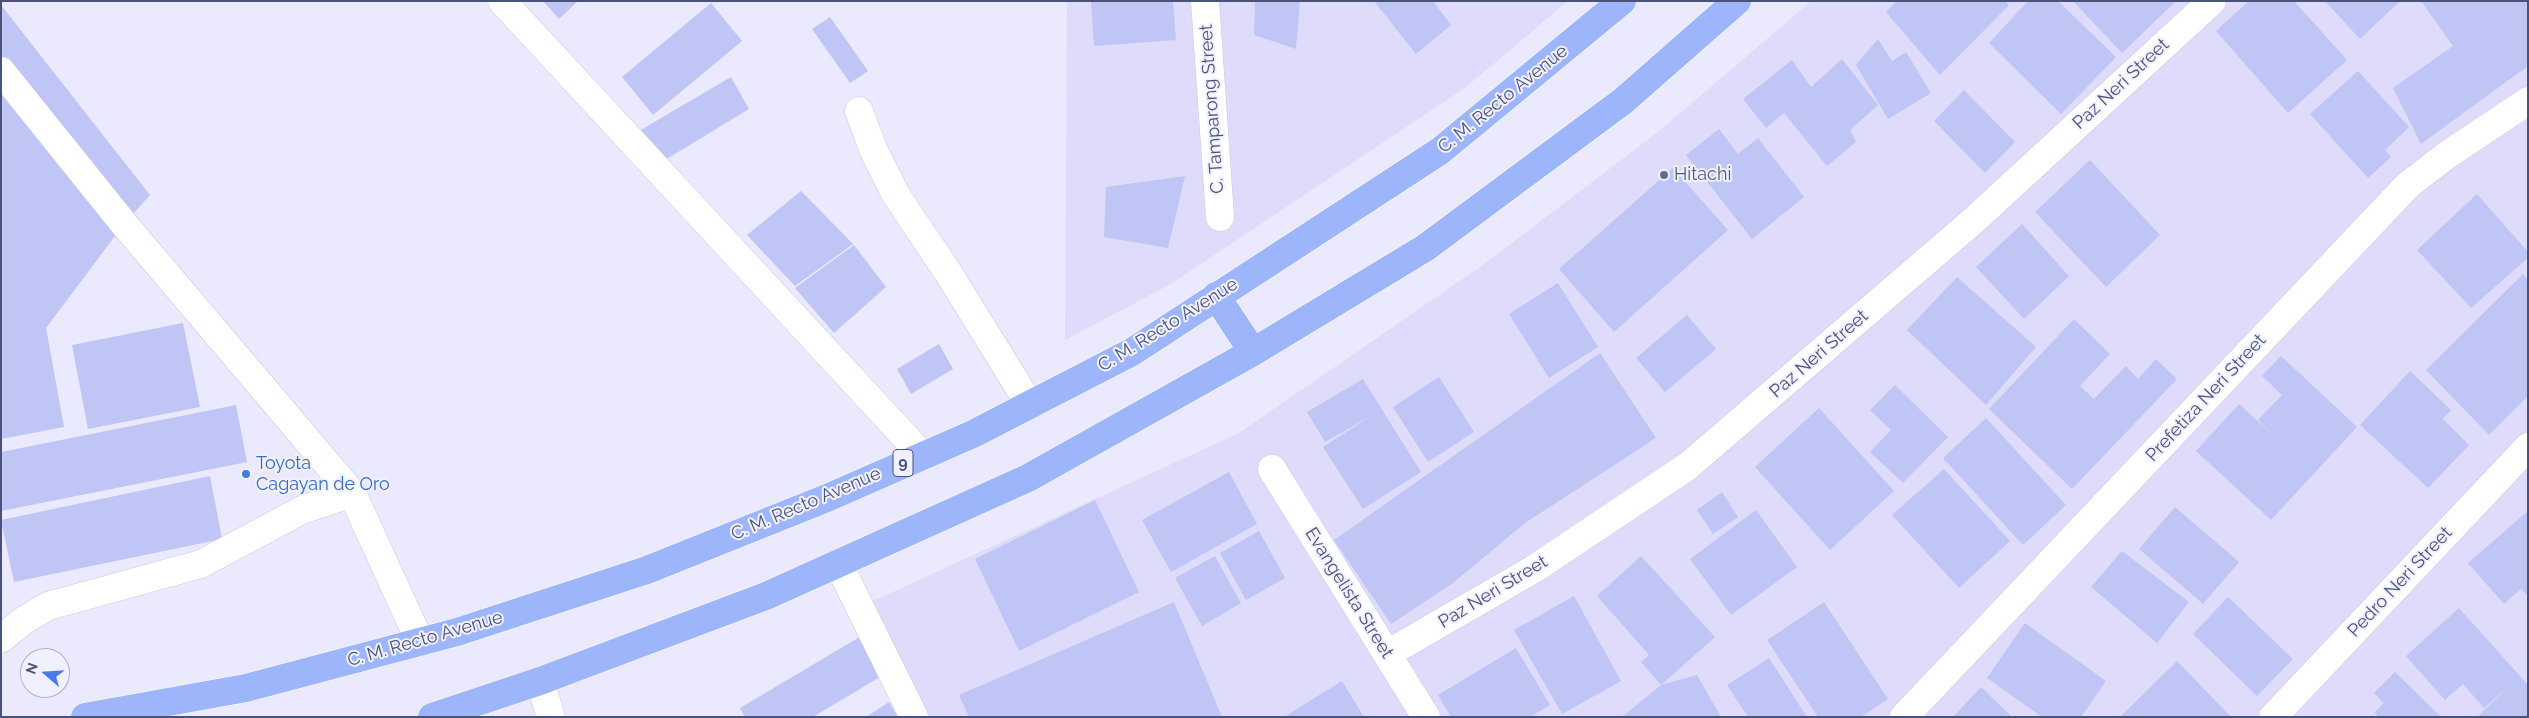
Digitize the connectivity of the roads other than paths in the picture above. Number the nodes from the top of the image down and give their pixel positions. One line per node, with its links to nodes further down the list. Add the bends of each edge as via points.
1 (502, 1): 14 (street)
2 (1205, 1): 9 (street, C. Tamparong Street)
3 (1622, 1): 10 (highway, C. M. Recto Avenue / 9, via 1440,152)
4 (1738, 1): 11 (highway, via 1623,101 1425,248)
5 (2212, 1): 20 (street, Paz Neri Street, via 1973,221 1688,466 1534,569)
6 (1, 71): 16 (street, via 124,224)
7 (2528, 101): 27 (street, Prefetiza Neri Street, via 2447,154 2408,185)
8 (859, 111): 12 (street, via 873,149 896,195)
9 (1220, 217)
10 (1216, 296): 11 (highway); 12 (highway, C. M. Recto Avenue / 9, via 1132,352)
11 (1253, 352): 17 (highway, via 1028,478)
12 (1030, 405): 14 (highway, C. M. Recto Avenue / 9)
13 (2528, 448): 28 (street, Pedro Neri Street)
14 (922, 455): 19 (highway, C. M. Recto Avenue / 9, via 827,498 647,570)
15 (1272, 469): 20 (street, Evangelista Street)
16 (352, 493): 18 (street, via 302,510 202,564 48,606); 19 (street)
17 (838, 563): 21 (highway, via 766,596); 25 (street)
18 (1, 639)
19 (420, 642): 22 (highway, C. M. Recto Avenue / 9, via 246,688)
20 (1387, 654): 26 (street, Evangelista Street)
21 (540, 681): 23 (highway); 24 (street)
22 (85, 717)
23 (432, 717)
24 (551, 717)
25 (914, 717)
26 (1426, 717)
27 (1904, 717)
28 (2273, 717)

